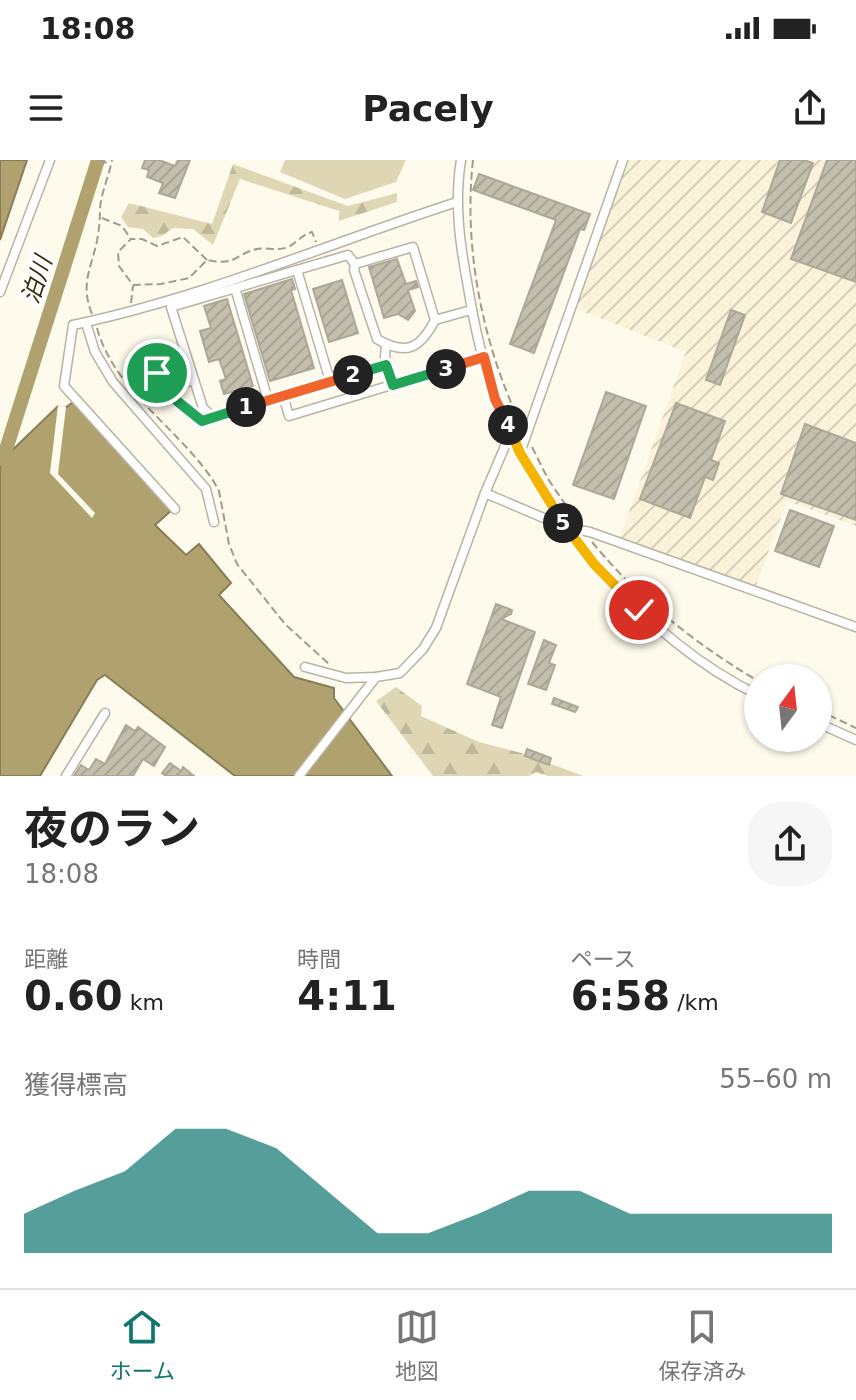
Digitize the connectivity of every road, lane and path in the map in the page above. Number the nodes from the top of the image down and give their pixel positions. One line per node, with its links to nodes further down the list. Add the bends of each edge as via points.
1 (50, 160): 16 (street)
2 (99, 160): 6 (path)
3 (461, 160): 7 (street)
4 (473, 160): 35 (path, via 471,201 480,297 499,371)
5 (623, 160): 35 (street)
6 (112, 162): 8 (path)
7 (457, 202): 10 (street); 18 (street)
8 (101, 218): 9 (path, via 122,226); 20 (path, via 87,273)
9 (131, 239): 11 (path, via 157,246 183,237); 14 (path, via 118,252 119,266)
10 (320, 250): 11 (path, via 312,232 288,247 256,249 223,263); 17 (street)
11 (207, 260): 14 (path, via 189,278)
12 (355, 264): 13 (street, via 348,255); 19 (street, via 413,247); 21 (street, via 377,339)
13 (297, 270): 15 (street); 28 (street)
14 (133, 285): 17 (path)
15 (235, 288): 24 (street, via 171,307); 32 (street)
16 (0, 292)
17 (132, 309): 20 (street)
18 (471, 310): 19 (street); 22 (street)
19 (435, 320): 21 (street, via 413,348)
20 (90, 322): 38 (street, via 73,325 64,386); 39 (street, via 95,352 113,382 206,489)
21 (386, 344): 25 (street)
22 (484, 357): 29 (street); 34 (street)
23 (146, 359): 26 (street)
24 (189, 364): 26 (street); 27 (street)
25 (386, 365): 28 (street); 29 (street)
26 (157, 373): 30 (street)
27 (194, 380): 30 (street); 33 (street, via 203,408)
28 (330, 381): 31 (street)
29 (393, 385): 31 (street, via 289,416)
30 (167, 388): 33 (street, via 202,421)
31 (283, 395): 32 (street)
32 (268, 400): 33 (street)
33 (213, 417)
34 (511, 432): 36 (street); 37 (street)
35 (526, 436): 36 (street); 41 (path)
36 (520, 453): 40 (street)
37 (485, 493): 40 (street); 45 (street, via 436,628 400,673)
38 (175, 509)
39 (214, 522)
40 (565, 527): 41 (street); 46 (street, via 639,610 687,651)
41 (583, 531): 42 (street); 44 (path, via 657,609)
42 (856, 627)
43 (305, 667): 45 (street, via 346,678)
44 (744, 673)
45 (376, 677): 53 (street)
46 (744, 686)
47 (105, 713): 52 (street)
48 (832, 717): 49 (path)
49 (856, 728)
50 (832, 729): 51 (street)
51 (856, 740)
52 (66, 776)
53 (299, 776)

